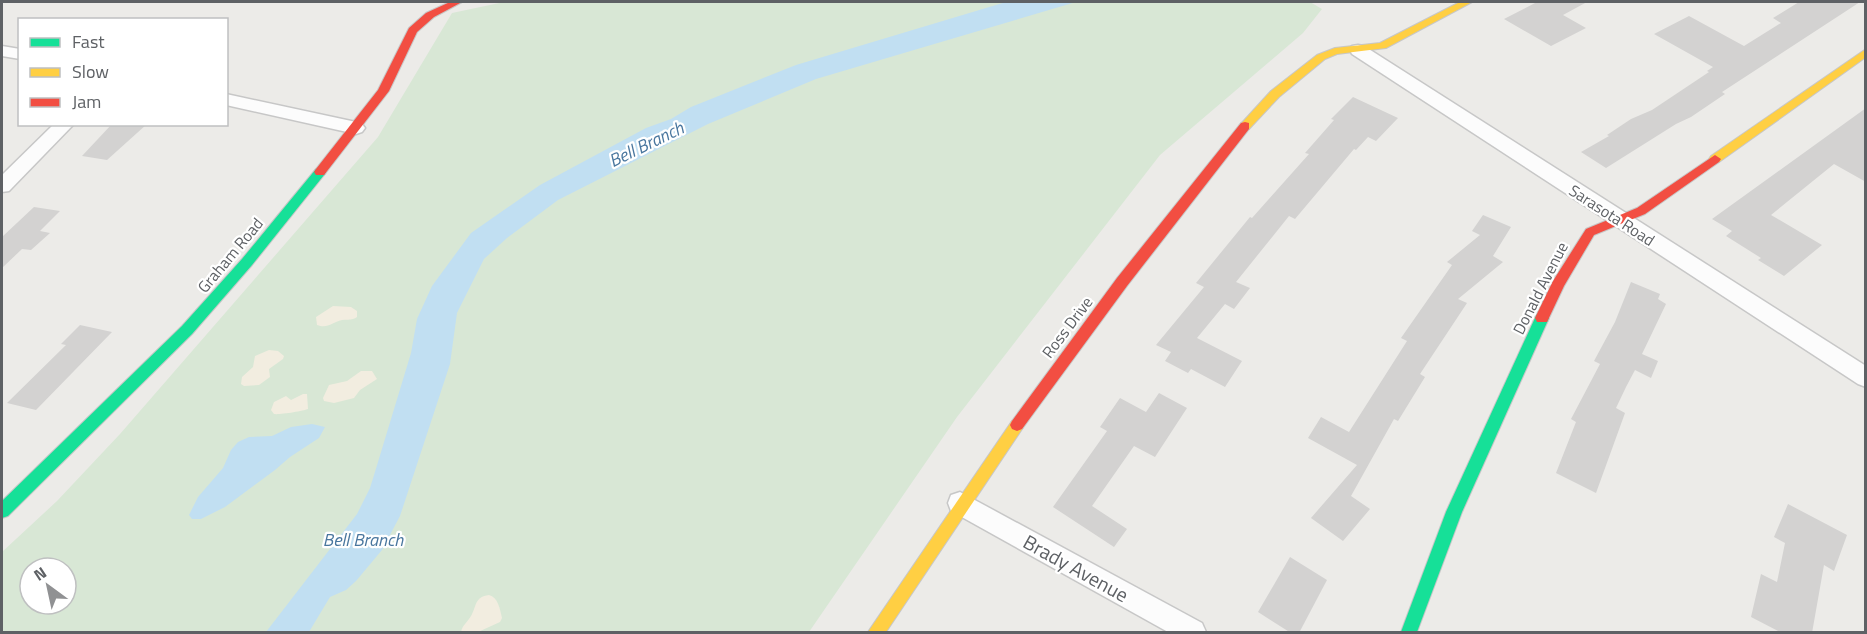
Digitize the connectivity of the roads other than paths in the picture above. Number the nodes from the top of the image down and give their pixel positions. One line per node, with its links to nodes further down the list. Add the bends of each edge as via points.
1 (457, 2): 9 (street, Graham Road, via 430,15 413,30 382,91)
2 (1467, 2): 3 (street, via 1381,46)
3 (1358, 50): 11 (street, Sarasota Road); 13 (street, Ross Drive, via 1323,55 1289,81 1256,115 1069,351)
4 (2, 51): 6 (street)
5 (1866, 52): 11 (street, Donald Avenue, via 1641,211)
6 (18, 54)
7 (228, 99): 9 (street)
8 (64, 126): 10 (street)
9 (356, 128): 14 (street, Graham Road, via 187,330)
10 (2, 186)
11 (1618, 219): 12 (street, Sarasota Road); 17 (street, Donald Avenue, via 1590,232 1558,285 1454,511)
12 (1866, 378)
13 (960, 503): 15 (street, Ross Drive); 16 (street, Brady Avenue)
14 (2, 512)
15 (876, 633)
16 (1193, 633)
17 (1409, 633)

